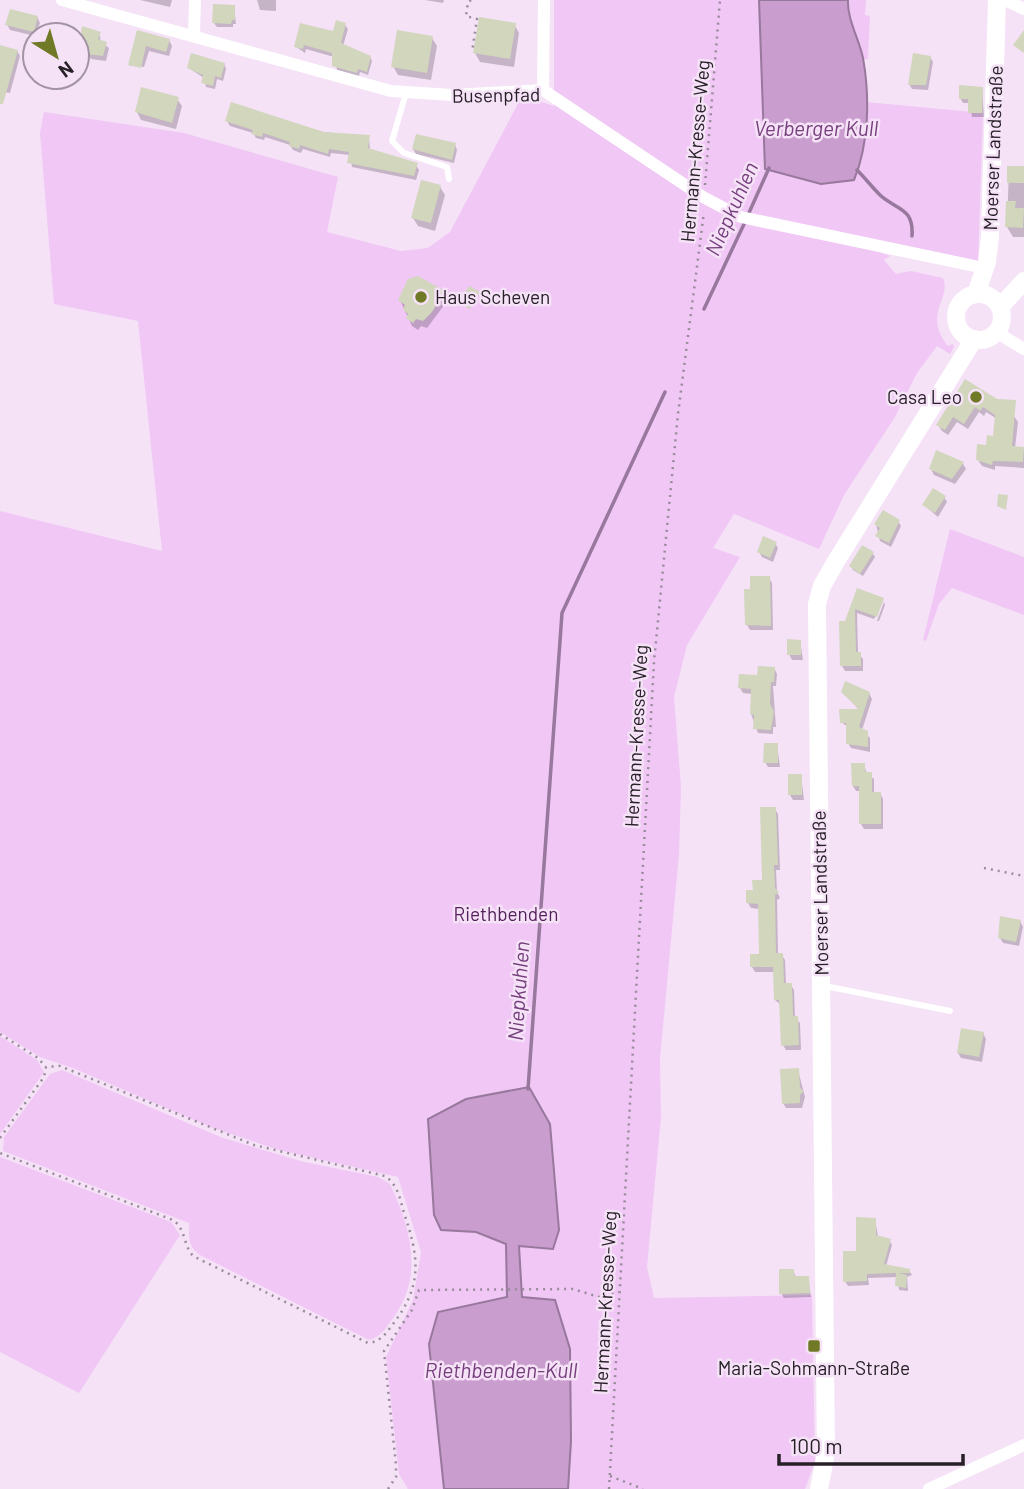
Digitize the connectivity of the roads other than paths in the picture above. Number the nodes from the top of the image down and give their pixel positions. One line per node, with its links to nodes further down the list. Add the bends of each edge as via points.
1 (62, 0): 7 (street, Busenpfad)
2 (195, 0): 7 (street)
3 (544, 0): 8 (street)
4 (997, 0): 11 (main road, Moerser Landstraße, via 992,214)
5 (1005, 0): 6 (street)
6 (1024, 9)
7 (194, 35): 9 (street, Busenpfad)
8 (543, 90): 9 (street, Busenpfad); 11 (street, Busenpfad, via 703,197 746,219)
9 (405, 93): 10 (lane, via 395,145 404,153 447,167)
10 (449, 178)
11 (984, 268): 13 (main road, Moerser Landstraße)
12 (1024, 281): 14 (main road)
13 (976, 294): 14 (main road, via 990,297); 16 (main road, via 961,303 956,315 963,333)
14 (1000, 307): 15 (main road, via 1002,320)
15 (996, 332): 16 (main road, via 986,339); 17 (street)
16 (974, 339): 18 (main road, Moerser Landstraße, via 819,596)
17 (1024, 349)
18 (821, 985): 19 (lane); 21 (main road, Moerser Landstraße, via 826,1453)
19 (950, 1011)
20 (1024, 1445): 22 (street)
21 (819, 1489)
22 (929, 1489)

